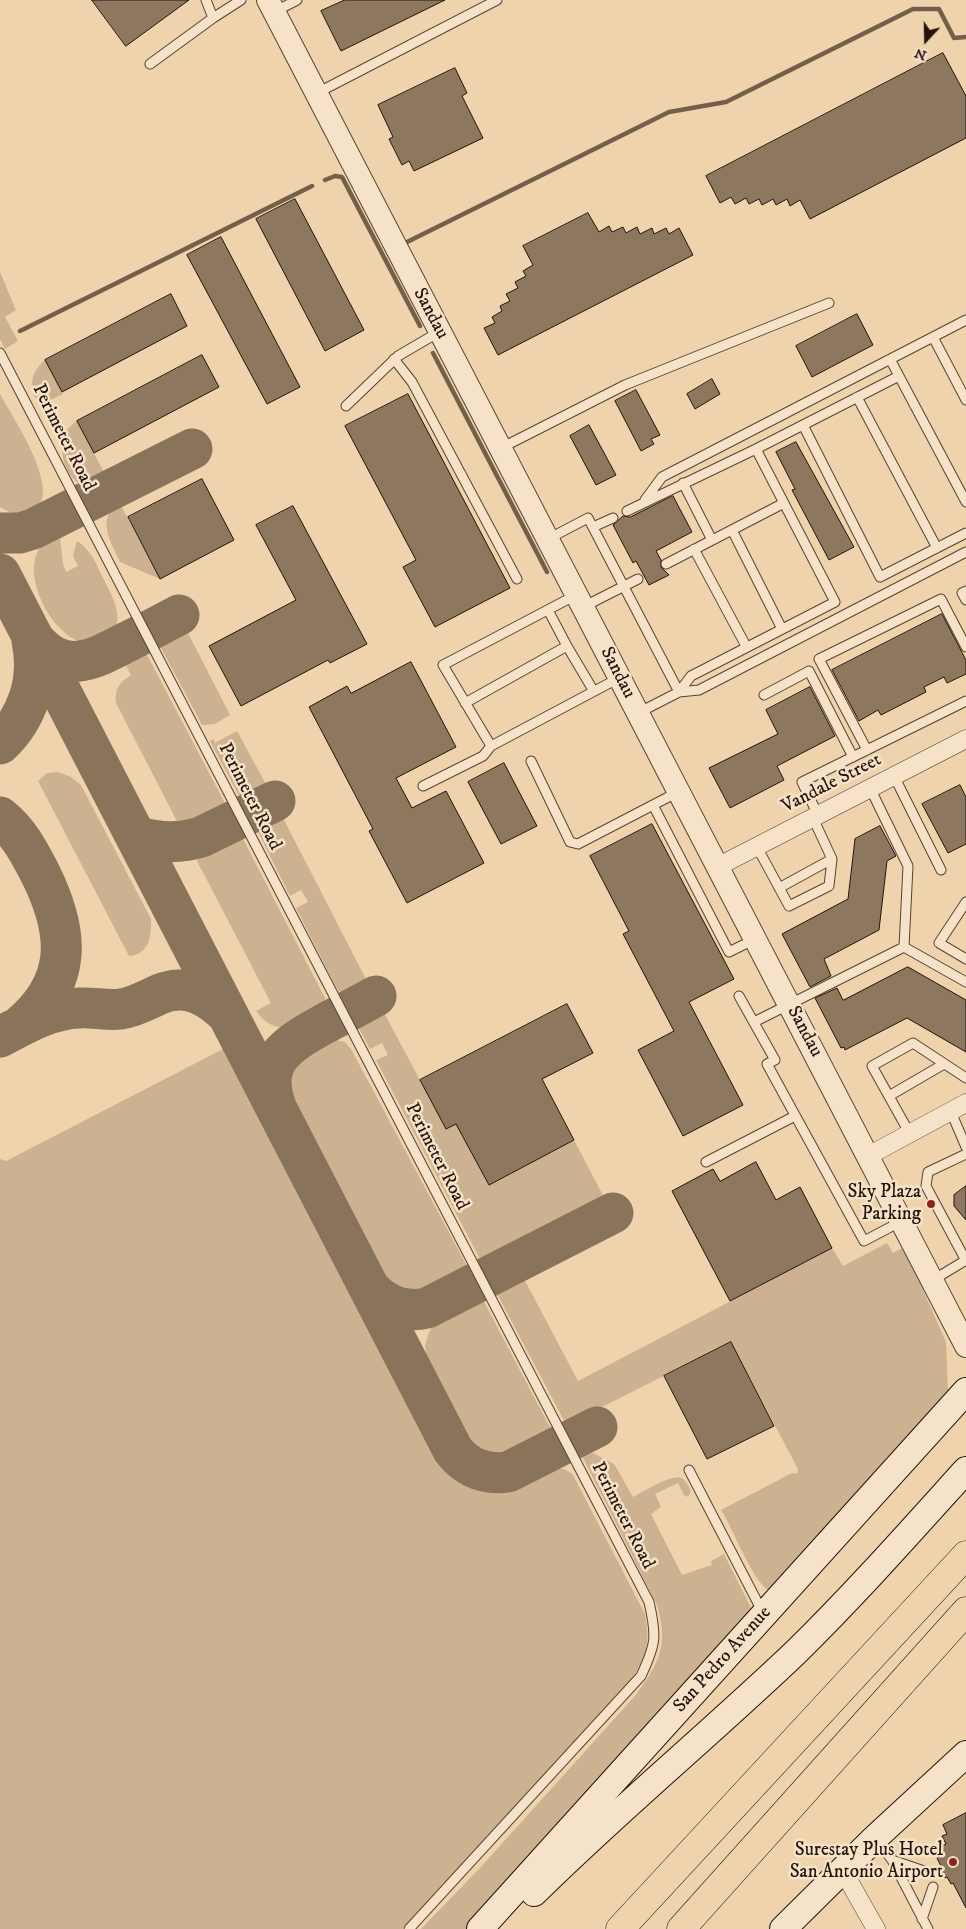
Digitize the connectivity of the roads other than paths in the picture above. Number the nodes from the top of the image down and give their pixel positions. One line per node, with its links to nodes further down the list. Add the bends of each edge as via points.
1 (206, 0): 6 (lane)
2 (241, 0): 6 (lane)
3 (297, 0): 5 (lane)
4 (497, 0): 8 (lane)
5 (271, 6): 8 (street, Sandau)
6 (213, 18): 7 (lane)
7 (150, 64)
8 (316, 93): 11 (street, Sandau)
9 (829, 303): 21 (lane, via 625,385)
10 (966, 320): 12 (lane)
11 (440, 332): 15 (lane); 21 (street, Sandau)
12 (933, 336): 14 (lane); 18 (lane)
13 (0, 353): 107 (lane, Perimeter Road, via 649,1602 655,1628 654,1650 641,1676)
14 (890, 358): 16 (lane); 25 (lane, via 662,477)
15 (394, 359): 19 (lane); 38 (lane, via 412,382)
16 (898, 376): 17 (lane); 24 (lane)
17 (857, 397): 20 (lane); 34 (lane)
18 (966, 400)
19 (346, 406)
20 (803, 424): 22 (lane); 34 (lane, via 880,577)
21 (500, 448): 32 (street, Sandau)
22 (756, 449): 23 (lane); 26 (lane)
23 (683, 484): 25 (lane); 33 (lane)
24 (966, 502)
25 (643, 503): 27 (lane)
26 (784, 504): 30 (lane); 45 (lane, via 835,602)
27 (626, 511)
28 (613, 518): 29 (lane)
29 (593, 527): 32 (lane, via 588,518); 40 (lane)
30 (732, 530): 33 (lane); 45 (lane)
31 (966, 532): 34 (lane)
32 (548, 539): 43 (street, Sandau)
33 (712, 540): 35 (lane)
34 (937, 548)
35 (694, 549): 37 (lane); 47 (lane)
36 (966, 552): 51 (lane, via 699,690)
37 (666, 564)
38 (517, 579)
39 (638, 579): 40 (lane)
40 (624, 586): 43 (lane); 51 (lane)
41 (966, 591): 42 (lane, via 962,594)
42 (966, 600)
43 (579, 601): 44 (lane); 49 (street, Sandau)
44 (548, 610): 46 (lane); 54 (lane, via 443,665)
45 (782, 629): 47 (lane)
46 (568, 646): 50 (lane); 54 (lane)
47 (746, 646): 51 (lane, via 691,676)
48 (966, 647): 58 (lane, via 940,599 819,659)
49 (619, 678): 50 (lane); 55 (street, Sandau)
50 (593, 690): 57 (lane)
51 (679, 692): 55 (lane)
52 (764, 695): 59 (lane, via 809,671)
53 (966, 701): 58 (lane)
54 (464, 703): 57 (lane)
55 (638, 714): 64 (street, Sandau)
56 (964, 744): 61 (street, Vandale Street)
57 (491, 746): 62 (lane, via 483,756)
58 (867, 750): 59 (lane)
59 (853, 757): 66 (lane, via 802,782)
60 (531, 761): 65 (lane, via 570,842 578,844)
61 (894, 776): 63 (street, Vandale Street); 70 (lane)
62 (423, 786)
63 (870, 788): 66 (street, Vandale Street); 74 (lane, via 908,866)
64 (678, 792): 65 (lane); 69 (street, Sandau)
65 (653, 805): 73 (lane, via 729,952)
66 (815, 817): 67 (street, Vandale Street); 68 (lane)
67 (757, 847): 69 (street, Vandale Street); 71 (lane)
68 (832, 859): 71 (lane); 71 (lane, via 829,886 789,906)
69 (718, 867): 73 (street, Sandau)
70 (941, 870)
71 (779, 888)
72 (966, 902): 75 (lane, via 939,944)
73 (755, 939): 78 (street, Sandau)
74 (904, 947): 76 (lane); 78 (lane)
75 (966, 959)
76 (966, 982)
77 (740, 996): 79 (lane)
78 (789, 1004): 79 (lane); 88 (street, Sandau)
79 (754, 1022): 84 (lane, via 775,1060 767,1064)
80 (944, 1064): 81 (lane); 82 (lane); 82 (lane, via 912,1043 872,1066)
81 (966, 1078)
82 (889, 1096): 85 (lane)
83 (959, 1107): 85 (street); 86 (lane)
84 (795, 1116): 89 (lane); 90 (lane, via 864,1241)
85 (910, 1134): 88 (street)
86 (966, 1147)
87 (966, 1154): 91 (lane, via 928,1172 926,1186)
88 (868, 1156): 90 (street, Sandau)
89 (706, 1162)
90 (902, 1221): 92 (street, Sandau)
91 (966, 1261): 92 (lane)
92 (933, 1280): 93 (street, Sandau)
93 (966, 1346)
94 (966, 1391): 99 (main road, San Pedro Avenue)
95 (689, 1470): 99 (lane)
96 (966, 1470): 109 (main road, San Pedro Avenue, via 796,1652 613,1817)
97 (966, 1555): 110 (highway)
98 (966, 1611): 111 (highway)
99 (764, 1614): 108 (main road, San Pedro Avenue)
100 (966, 1754): 101 (main road)
101 (875, 1838): 102 (lane); 103 (main road)
102 (892, 1860): 104 (lane); 106 (lane)
103 (842, 1869): 112 (main road); 113 (street)
104 (924, 1871)
105 (933, 1887): 106 (lane)
106 (922, 1919): 114 (lane)
107 (409, 1929)
108 (480, 1929)
109 (499, 1929)
110 (620, 1929)
111 (681, 1929)
112 (783, 1929)
113 (876, 1929)
114 (928, 1929)

